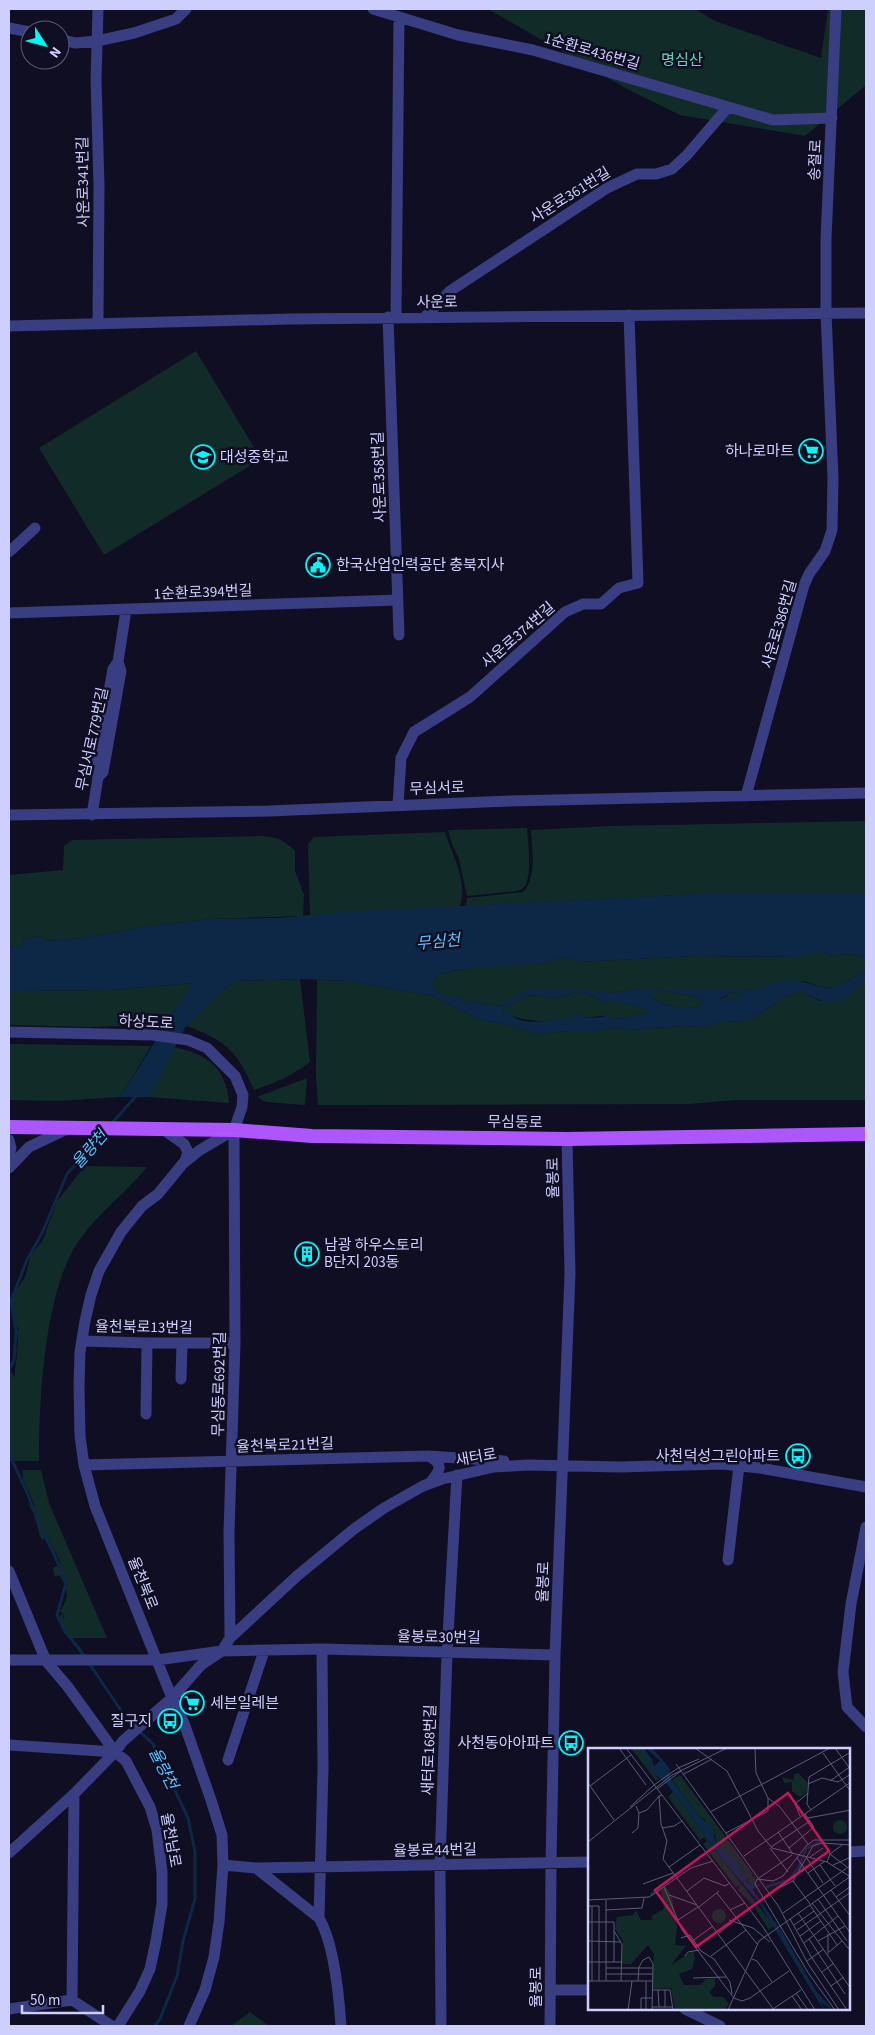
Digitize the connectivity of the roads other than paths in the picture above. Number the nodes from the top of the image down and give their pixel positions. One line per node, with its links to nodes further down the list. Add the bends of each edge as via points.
1 (98, 9): 6 (street)
2 (186, 9): 6 (street, via 166,23)
3 (374, 9): 5 (street, 1순환로436번길)
4 (836, 9): 9 (street, 송절로)
5 (399, 17): 8 (street, 1순환로436번길, via 458,35 533,50); 13 (street, 사운로358번길)
6 (97, 41): 7 (street); 15 (street, 사운로341번길)
7 (70, 42)
8 (728, 107): 9 (street, 1순환로436번길, via 773,120); 14 (street, 사운로361번길, via 672,169 656,174 637,174 607,188 450,291)
9 (832, 118): 10 (street, 송절로)
10 (826, 313): 11 (street, 사운로); 12 (street, 사운로); 24 (street, 사운로386번길, via 832,530 825,551 804,585)
11 (866, 313)
12 (629, 315): 14 (street, 사운로); 25 (street, 사운로374번길, via 638,582 619,588 601,604 583,604 565,612 470,697 414,732 401,758)
13 (392, 317): 14 (street, 사운로); 15 (street, 사운로); 19 (street, 사운로358번길)
14 (425, 317)
15 (98, 323): 16 (street, 사운로)
16 (9, 326)
17 (35, 528): 18 (street)
18 (9, 552)
19 (398, 600): 20 (street, 1순환로394번길); 22 (street, 사운로358번길)
20 (126, 610): 21 (street, 1순환로394번길); 27 (street, 무심서로779번길, via 118,662 121,670)
21 (9, 613)
22 (399, 635)
23 (866, 793): 24 (street, 무심서로)
24 (746, 796): 25 (street, 무심서로)
25 (398, 804): 27 (street, 무심서로)
26 (9, 815): 27 (street, 무심서로)
27 (92, 815)
28 (9, 1032): 29 (street, 하상도로, via 153,1035 188,1040 207,1048 235,1076 243,1095)
29 (242, 1107): 33 (street, 무심동로692번길)
30 (9, 1127): 31 (main road)
31 (70, 1128): 32 (main road, 무심동로); 38 (street, via 29,1147)
32 (164, 1130): 33 (main road, 무심동로); 39 (street, via 184,1144 188,1152)
33 (234, 1130): 35 (main road, 무심동로, via 312,1136); 39 (street, via 200,1150); 43 (street, 무심동로692번길)
34 (866, 1134): 35 (main road, 무심동로)
35 (567, 1139): 50 (street, 율봉로, via 570,1274)
36 (9, 1140): 37 (street)
37 (9, 1156)
38 (9, 1168)
39 (178, 1168): 40 (street, 율천북로, via 158,1194 131,1218 108,1254 91,1294)
40 (82, 1340): 41 (street, 율천북로13번길); 48 (street, 율천북로, via 80,1419)
41 (148, 1343): 42 (street, 율천북로13번길); 45 (street)
42 (182, 1343): 43 (street, 율천북로13번길); 44 (street)
43 (235, 1343): 47 (street, 무심동로692번길)
44 (182, 1379)
45 (146, 1414)
46 (428, 1456): 47 (street, 율천북로21번길); 49 (street, 율천북로21번길); 53 (street, via 440,1467)
47 (232, 1462): 48 (street, 율천북로21번길); 58 (street, 무심동로692번길, via 228,1532)
48 (84, 1465): 65 (street, 율천북로, via 95,1506)
49 (543, 1466): 50 (street, 새터로); 52 (street, 새터로, via 494,1467)
50 (562, 1466): 51 (street, 새터로); 63 (street, 율봉로)
51 (739, 1466): 54 (street, 새터로); 56 (street)
52 (457, 1475): 53 (street, 새터로); 62 (street, 새터로168번길)
53 (429, 1483): 58 (street, 새터로, via 384,1508 330,1547)
54 (866, 1487)
55 (866, 1527): 68 (street, via 851,1604 843,1672 847,1707)
56 (728, 1560)
57 (9, 1571): 66 (street, 율천남로)
58 (230, 1638): 61 (street, 새터로)
59 (322, 1649): 60 (street, 율봉로30번길); 62 (street, 율봉로30번길); 80 (street)
60 (264, 1650): 61 (street, 율봉로30번길); 71 (street)
61 (222, 1651): 65 (street, 율봉로30번길); 67 (street, 새터로, via 201,1665)
62 (447, 1653): 63 (street, 율봉로30번길); 79 (street, 새터로168번길)
63 (555, 1655): 77 (street, 율봉로)
64 (9, 1660): 66 (street, 율봉로30번길)
65 (157, 1660): 66 (street, 율봉로30번길); 67 (street, 율천북로)
66 (46, 1661): 70 (street, 율천남로)
67 (172, 1698): 70 (street, 새터로, via 155,1710); 78 (street, 율천북로, via 184,1723 222,1835)
68 (866, 1728)
69 (9, 1745): 70 (street)
70 (115, 1752): 72 (street, 새터로); 89 (street, 율천남로, via 126,1761 150,1807 157,1830 162,1872 162,1904 150,1969)
71 (228, 1760)
72 (74, 1794): 75 (street, 새터로); 85 (street)
73 (866, 1851): 74 (street)
74 (850, 1852)
75 (9, 1854)
76 (588, 1862): 77 (street, 율봉로44번길)
77 (551, 1863): 79 (street, 율봉로44번길); 83 (street, 율봉로)
78 (224, 1864): 81 (street, 율봉로44번길); 90 (street, 율천북로, via 214,1957 205,1990)
79 (440, 1865): 80 (street, 율봉로44번길); 92 (street, 새터로168번길)
80 (320, 1867): 81 (street, 율봉로44번길); 82 (street)
81 (256, 1868): 82 (street)
82 (319, 1918): 91 (street, via 326,1929)
83 (551, 1990): 84 (street); 93 (street, 율봉로)
84 (588, 1990)
85 (72, 2000): 86 (street); 88 (street)
86 (9, 2009)
87 (687, 2010): 94 (street)
88 (112, 2026)
89 (118, 2026)
90 (189, 2026)
91 (341, 2026)
92 (440, 2026)
93 (550, 2026)
94 (719, 2026)

